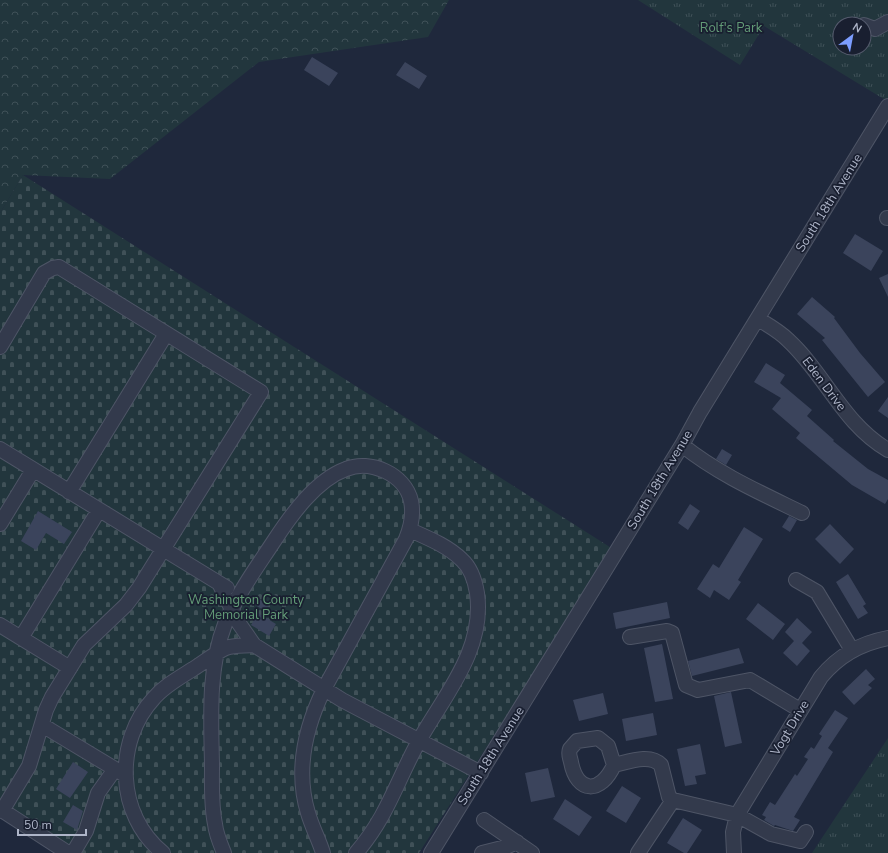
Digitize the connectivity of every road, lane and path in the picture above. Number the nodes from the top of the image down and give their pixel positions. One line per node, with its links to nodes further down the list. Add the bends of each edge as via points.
1 (888, 22): 2 (street, via 875,29)
2 (872, 28)
3 (888, 106): 4 (street, South 18th Avenue)
4 (758, 319): 7 (street, South 18th Avenue); 9 (street, Eden Drive, via 789,340 851,421 873,442)
5 (166, 334): 6 (street, via 59,267 44,274); 11 (street); 16 (street, via 261,392)
6 (0, 347)
7 (682, 445): 13 (street, via 699,459 734,479); 35 (street, South 18th Avenue)
8 (0, 449): 10 (street)
9 (888, 450)
10 (33, 470): 11 (street); 14 (street)
11 (69, 492): 12 (street)
12 (99, 510): 16 (street); 23 (street)
13 (802, 513)
14 (0, 524)
15 (410, 530): 19 (street, via 411,500 399,481 373,467 364,465 345,469 325,482 293,513); 29 (street); 32 (street, via 442,545 462,560 473,577 479,610 476,634 465,664)
16 (163, 550): 18 (street); 28 (street, via 133,596 84,645)
17 (796, 580): 26 (street, via 817,592)
18 (220, 584): 19 (street); 20 (street)
19 (240, 594): 20 (street)
20 (232, 609): 25 (street, via 244,633); 27 (street, via 225,623)
21 (0, 625): 23 (street)
22 (630, 637): 30 (street, via 666,630 672,633 686,685 692,688 698,690 750,680)
23 (21, 638): 28 (street)
24 (888, 638): 26 (street, Vogt Drive, via 873,640)
25 (254, 645): 27 (street, via 227,648); 29 (street)
26 (852, 650): 30 (street, Vogt Drive, via 832,663)
27 (216, 655): 34 (street, via 177,679 154,697 142,713 131,736 125,763); 45 (street, via 211,731 212,794 214,822)
28 (70, 668): 31 (street, via 52,697)
29 (324, 689): 32 (street); 46 (street, via 306,736 302,764 305,800)
30 (800, 710): 38 (street, Vogt Drive)
31 (42, 725): 34 (street); 37 (street, via 29,766)
32 (420, 740): 35 (street); 47 (street, via 385,814)
33 (614, 765): 36 (street, via 650,758 655,760 661,766 669,797)
34 (120, 772): 43 (street, via 98,793 86,831); 44 (street, via 138,822)
35 (481, 773): 48 (street, South 18th Avenue)
36 (673, 800): 38 (street); 51 (street)
37 (1, 810): 42 (street)
38 (737, 815): 40 (street, via 771,834 800,841); 52 (street, Vogt Drive, via 733,832)
39 (484, 820): 41 (street)
40 (806, 832)
41 (518, 846): 49 (street); 50 (street)
42 (68, 853)
43 (73, 853)
44 (162, 853)
45 (224, 853)
46 (323, 853)
47 (356, 853)
48 (431, 853)
49 (482, 853)
50 (532, 853)
51 (638, 853)
52 (734, 853)

